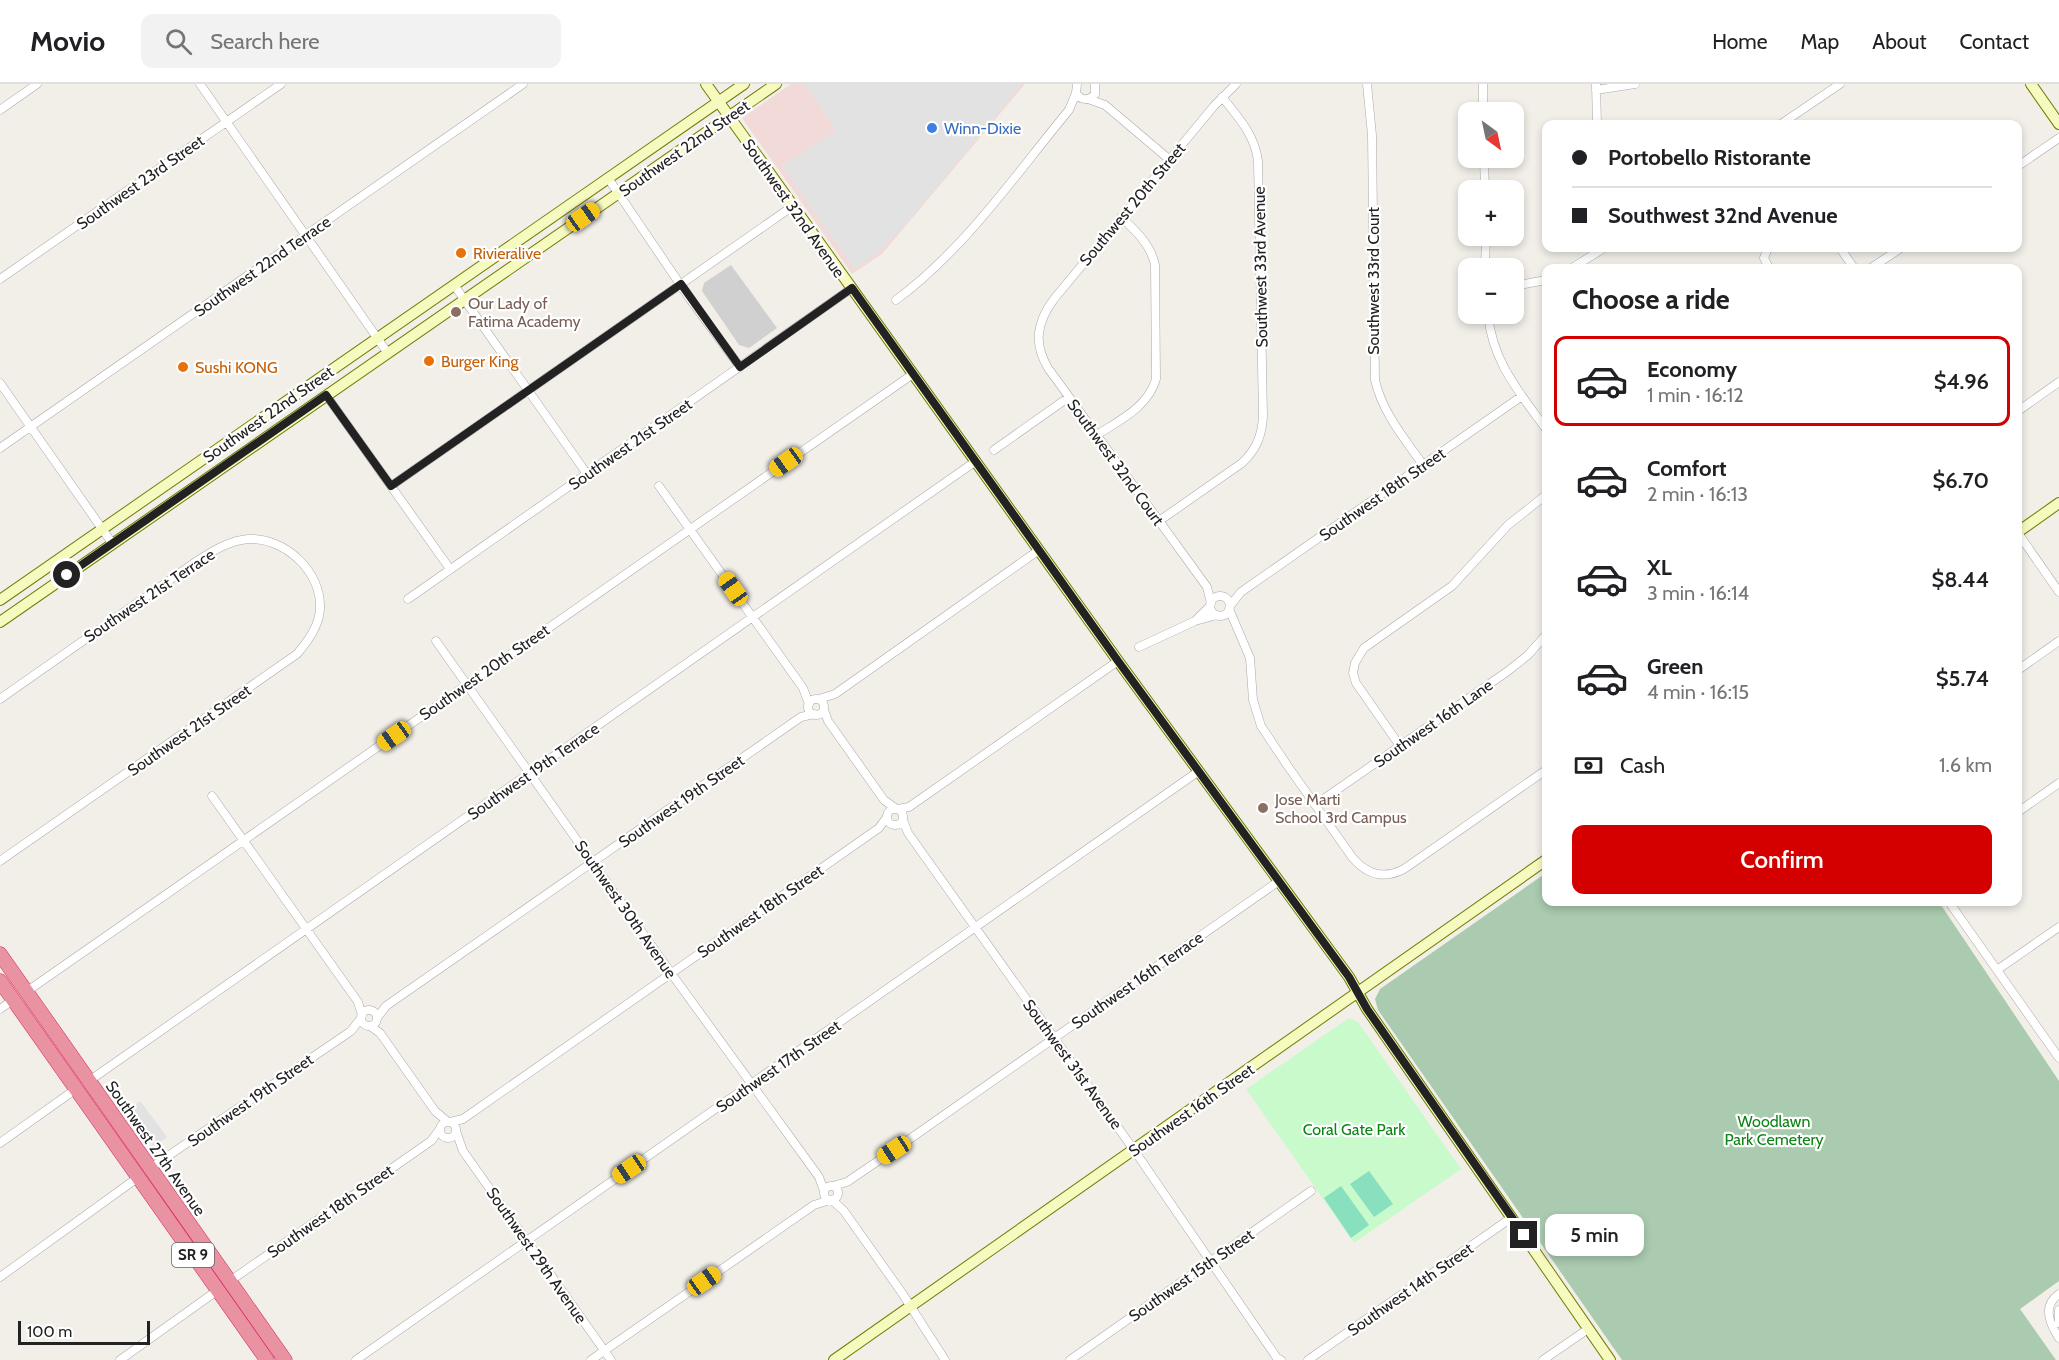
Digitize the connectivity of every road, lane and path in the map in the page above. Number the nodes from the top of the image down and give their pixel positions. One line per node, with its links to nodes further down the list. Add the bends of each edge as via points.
1 (37, 84): 23 (street)
2 (200, 84): 27 (street)
3 (281, 84): 27 (street, Southwest 23rd Street)
4 (523, 84): 36 (street, Southwest 22nd Terrace)
5 (706, 84): 19 (street, Southwest 32nd Avenue)
6 (744, 84): 19 (street, Southwest 22nd Street)
7 (776, 84): 24 (street, Southwest 22nd Street)
8 (1236, 84): 17 (street, Southwest 20th Street)
9 (1367, 84): 69 (street, Southwest 33rd Court, via 1372,135 1375,380 1388,412)
10 (1483, 84): 20 (street)
11 (1635, 84): 16 (street)
12 (1840, 84): 26 (street)
13 (2031, 84): 28 (street)
14 (1096, 86): 18 (street, via 1093,96); 21 (street)
15 (1075, 87): 18 (street, via 1080,97); 22 (street)
16 (1596, 87): 25 (street)
17 (1222, 98): 30 (street, Southwest 20th Street); 75 (street, Southwest 33rd Avenue, via 1250,135 1258,161 1262,432 1257,446 1242,463)
18 (1087, 99): 21 (street); 22 (street)
19 (719, 101): 24 (street, Southwest 32nd Avenue); 32 (street, Southwest 22nd Street)
20 (1483, 102)
21 (1105, 105): 30 (street)
22 (1071, 108): 48 (street, via 960,241)
23 (0, 110)
24 (730, 116): 33 (street, Southwest 22nd Street); 34 (street, Southwest 32nd Avenue)
25 (1597, 120)
26 (1787, 120)
27 (226, 122): 36 (street); 41 (street, Southwest 23rd Street)
28 (2059, 124)
29 (2059, 138): 31 (street)
30 (1170, 160): 35 (street, Southwest 20th Street)
31 (2022, 163)
32 (608, 178): 33 (street); 45 (street, Southwest 22nd Street)
33 (618, 193): 44 (street); 47 (street, Southwest 22nd Street)
34 (793, 206): 44 (street); 46 (street, Southwest 32nd Avenue)
35 (1121, 217): 50 (street, Southwest 20th Street, via 1050,304); 65 (street, via 1144,241 1155,265 1156,379 1140,405)
36 (306, 235): 51 (street); 64 (street, Southwest 22nd Terrace)
37 (1598, 252): 39 (street)
38 (1895, 252): 40 (street)
39 (1578, 264)
40 (1877, 264)
41 (0, 279)
42 (1542, 281): 43 (street)
43 (1524, 283)
44 (681, 284): 53 (street); 58 (street)
45 (454, 285): 47 (street); 51 (street, Southwest 22nd Street)
46 (852, 288): 53 (street, Southwest 21st Street); 54 (street, Southwest 32nd Avenue)
47 (464, 300): 52 (street, Southwest 22nd Street); 58 (street)
48 (896, 300)
49 (1490, 324): 60 (street, via 1498,357)
50 (1038, 331): 61 (street, Southwest 32nd Court, via 1043,359)
51 (377, 338): 52 (street); 55 (street, Southwest 22nd Street)
52 (387, 352): 59 (street, Southwest 22nd Street)
53 (740, 367): 70 (street, Southwest 21st Street)
54 (913, 374): 68 (street, Southwest 32nd Avenue); 77 (street, Southwest 20th Street)
55 (316, 380): 59 (street); 76 (street, Southwest 22nd Street)
56 (2059, 382): 62 (street)
57 (0, 383): 64 (street)
58 (528, 391): 70 (street); 71 (street)
59 (326, 395): 71 (street); 80 (street, Southwest 22nd Street)
60 (1522, 396): 63 (street); 69 (street, Southwest 18th Street)
61 (1069, 397): 65 (street, Southwest 32nd Court); 67 (street)
62 (2022, 408)
63 (1542, 424)
64 (30, 427): 66 (street, Southwest 22nd Terrace); 76 (street)
65 (1097, 435): 75 (street, Southwest 32nd Court)
66 (0, 448)
67 (994, 450)
68 (976, 462): 81 (street, Southwest 32nd Avenue); 93 (street, Southwest 19th Terrace)
69 (1423, 465): 85 (street, Southwest 18th Street)
70 (587, 474): 83 (street, Southwest 21st Street)
71 (391, 486): 83 (street)
72 (659, 486): 77 (street)
73 (1542, 498): 111 (street, via 1508,525 1452,586 1360,652 1353,673 1359,688)
74 (2059, 503): 78 (street)
75 (1159, 521): 84 (street, Southwest 32nd Court)
76 (102, 529): 80 (street); 89 (street, Southwest 22nd Street)
77 (689, 529): 93 (street); 103 (street, Southwest 20th Street)
78 (2022, 529)
79 (2022, 538): 86 (street)
80 (112, 543): 95 (street, Southwest 22nd Street)
81 (1039, 550): 101 (street, Southwest 32nd Avenue); 105 (street)
82 (305, 567): 106 (street, Southwest 21st Terrace, via 280,545 263,540 238,541 219,548); 126 (street, Southwest 21st Street, via 318,592 320,610 310,638 297,654)
83 (450, 569): 88 (street, Southwest 21st Street)
84 (1207, 587): 87 (street, Southwest 32nd Court); 90 (street, Southwest 32nd Court)
85 (1241, 592): 87 (street, Southwest 18th Street); 91 (street, Southwest 18th Street)
86 (2059, 592)
87 (1222, 596): 90 (street, via 1214,598); 91 (street)
88 (408, 599)
89 (0, 600)
90 (1210, 605): 92 (street); 94 (street)
91 (1230, 608): 92 (street); 96 (street)
92 (1218, 616): 94 (street); 96 (street)
93 (753, 618): 104 (street); 114 (street, Southwest 19th Terrace)
94 (1195, 621): 100 (street)
95 (0, 622)
96 (1236, 628): 118 (street, via 1250,658 1259,722)
97 (1542, 639): 111 (street, Southwest 16th Lane, via 1519,663)
98 (436, 641): 103 (street, Southwest 30th Avenue)
99 (2059, 641): 102 (street)
100 (1139, 647)
101 (1118, 661): 112 (street, Southwest 32nd Avenue); 119 (street)
102 (2022, 667)
103 (467, 685): 114 (street, Southwest 30th Avenue); 125 (street, Southwest 20th Street)
104 (803, 688): 107 (street); 108 (street)
105 (835, 694): 107 (street); 109 (street)
106 (0, 699)
107 (818, 699): 108 (street); 109 (street)
108 (809, 705): 109 (street, via 810,711); 110 (street, Southwest 19th Street)
109 (820, 711): 110 (street, Southwest 19th Street); 117 (street)
110 (801, 717): 127 (street, Southwest 19th Street)
111 (1400, 746): 118 (street, Southwest 16th Lane)
112 (1199, 771): 129 (street, Southwest 32nd Avenue); 131 (street, Southwest 17th Street)
113 (1542, 773): 118 (street, via 1392,874 1375,874 1357,863)
114 (530, 774): 127 (street, Southwest 30th Avenue); 133 (street, Southwest 19th Terrace)
115 (2059, 783): 121 (street)
116 (212, 796): 125 (street)
117 (884, 800): 120 (street); 122 (street)
118 (1315, 805)
119 (909, 807): 120 (street); 123 (street)
120 (897, 809): 122 (street, via 890,810); 123 (street, via 902,812)
121 (2022, 809)
122 (887, 816): 123 (street, via 889,822); 124 (street, Southwest 18th Street)
123 (899, 822): 124 (street, Southwest 18th Street); 131 (street, Southwest 31st Avenue)
124 (879, 828): 136 (street, Southwest 18th Street)
125 (243, 841): 133 (street); 138 (street, Southwest 20th Street)
126 (0, 861)
127 (593, 862): 136 (street, Southwest 30th Avenue); 141 (street, Southwest 19th Street)
128 (1542, 863): 139 (street, Southwest 16th Street)
129 (1279, 881): 139 (street, Southwest 32nd Avenue); 147 (street, Southwest 16th Terrace)
130 (1952, 906): 135 (street)
131 (975, 927): 147 (street, Southwest 31st Avenue); 150 (street, Southwest 17th Street)
132 (2059, 927): 135 (street)
133 (306, 929): 144 (street); 149 (street, Southwest 19th Terrace)
134 (0, 954): 138 (highway, Southwest 27th Avenue / SR 9)
135 (1997, 970): 148 (street)
136 (671, 973): 150 (street, Southwest 30th Avenue); 153 (street, Southwest 18th Street)
137 (2, 984): 138 (highway, via 17,993); 140 (highway, Southwest 27th Avenue / SR 9)
138 (26, 992): 143 (highway, Southwest 27th Avenue / SR 9)
139 (1357, 992): 160 (street, Southwest 16th Street); 166 (street, Southwest 32nd Avenue)
140 (13, 999): 142 (street); 143 (highway); 151 (highway, Southwest 27th Avenue / SR 9)
141 (384, 1008): 144 (street, Southwest 19th Street); 145 (street, Southwest 19th Street)
142 (0, 1009)
143 (39, 1009): 149 (highway, Southwest 27th Avenue / SR 9)
144 (366, 1013): 145 (street, via 376,1014); 145 (street, via 363,1023); 146 (street, Southwest 19th Street)
145 (373, 1023): 146 (street, Southwest 19th Street); 152 (street)
146 (354, 1029): 162 (street, Southwest 19th Street)
147 (1054, 1038): 160 (street, Southwest 31st Avenue); 165 (street, Southwest 16th Terrace)
148 (2058, 1055)
149 (89, 1081): 162 (highway, Southwest 27th Avenue / SR 9)
150 (752, 1084): 165 (street, Southwest 30th Avenue); 167 (street, Southwest 17th Street)
151 (76, 1089): 159 (street); 163 (highway, Southwest 27th Avenue / SR 9)
152 (435, 1111): 154 (street); 155 (street)
153 (464, 1119): 154 (street, Southwest 18th Street); 156 (street, Southwest 18th Street)
154 (449, 1122): 155 (street); 156 (street)
155 (440, 1128): 157 (street); 158 (street, Southwest 18th Street)
156 (456, 1130): 157 (street); 161 (street, Southwest 29th Avenue)
157 (447, 1138): 158 (street, Southwest 18th Street); 161 (street, Southwest 29th Avenue)
158 (431, 1141): 170 (street, Southwest 18th Street)
159 (0, 1143)
160 (1134, 1150): 168 (street, Southwest 31st Avenue); 173 (street, Southwest 16th Street)
161 (463, 1151): 167 (street, Southwest 29th Avenue)
162 (150, 1169): 163 (street, Southwest 19th Street); 170 (highway, Southwest 27th Avenue / SR 9)
163 (138, 1177): 169 (street, Southwest 19th Street); 171 (highway, Southwest 27th Avenue / SR 9)
164 (1311, 1191): 168 (street, Southwest 15th Street)
165 (831, 1193): 173 (street); 179 (street, Southwest 16th Terrace)
166 (1511, 1218): 177 (street, Southwest 32nd Avenue); 190 (street, Southwest 14th Street)
167 (527, 1240): 179 (street, Southwest 29th Avenue); 183 (street, Southwest 17th Street)
168 (1210, 1261): 188 (street, Southwest 15th Street); 189 (street, Southwest 31st Avenue)
169 (0, 1277)
170 (230, 1281): 182 (highway, Southwest 27th Avenue / SR 9)
171 (218, 1290): 180 (street); 181 (highway, Southwest 27th Avenue / SR 9)
172 (2059, 1294): 174 (street)
173 (910, 1307): 186 (street, Southwest 16th Street); 187 (street)
174 (2049, 1311): 175 (street); 178 (street, via 2050,1323)
175 (2059, 1311): 176 (street)
176 (2059, 1323)
177 (1588, 1329): 191 (street); 192 (street, Southwest 32nd Avenue)
178 (2059, 1338)
179 (604, 1351): 184 (street, Southwest 16th Terrace); 185 (street, Southwest 29th Avenue)
180 (120, 1360)
181 (267, 1360)
182 (285, 1360)
183 (356, 1360)
184 (591, 1360)
185 (610, 1360)
186 (834, 1360)
187 (945, 1360)
188 (1070, 1360)
189 (1279, 1360)
190 (1308, 1360)
191 (1543, 1360)
192 (1610, 1360)

